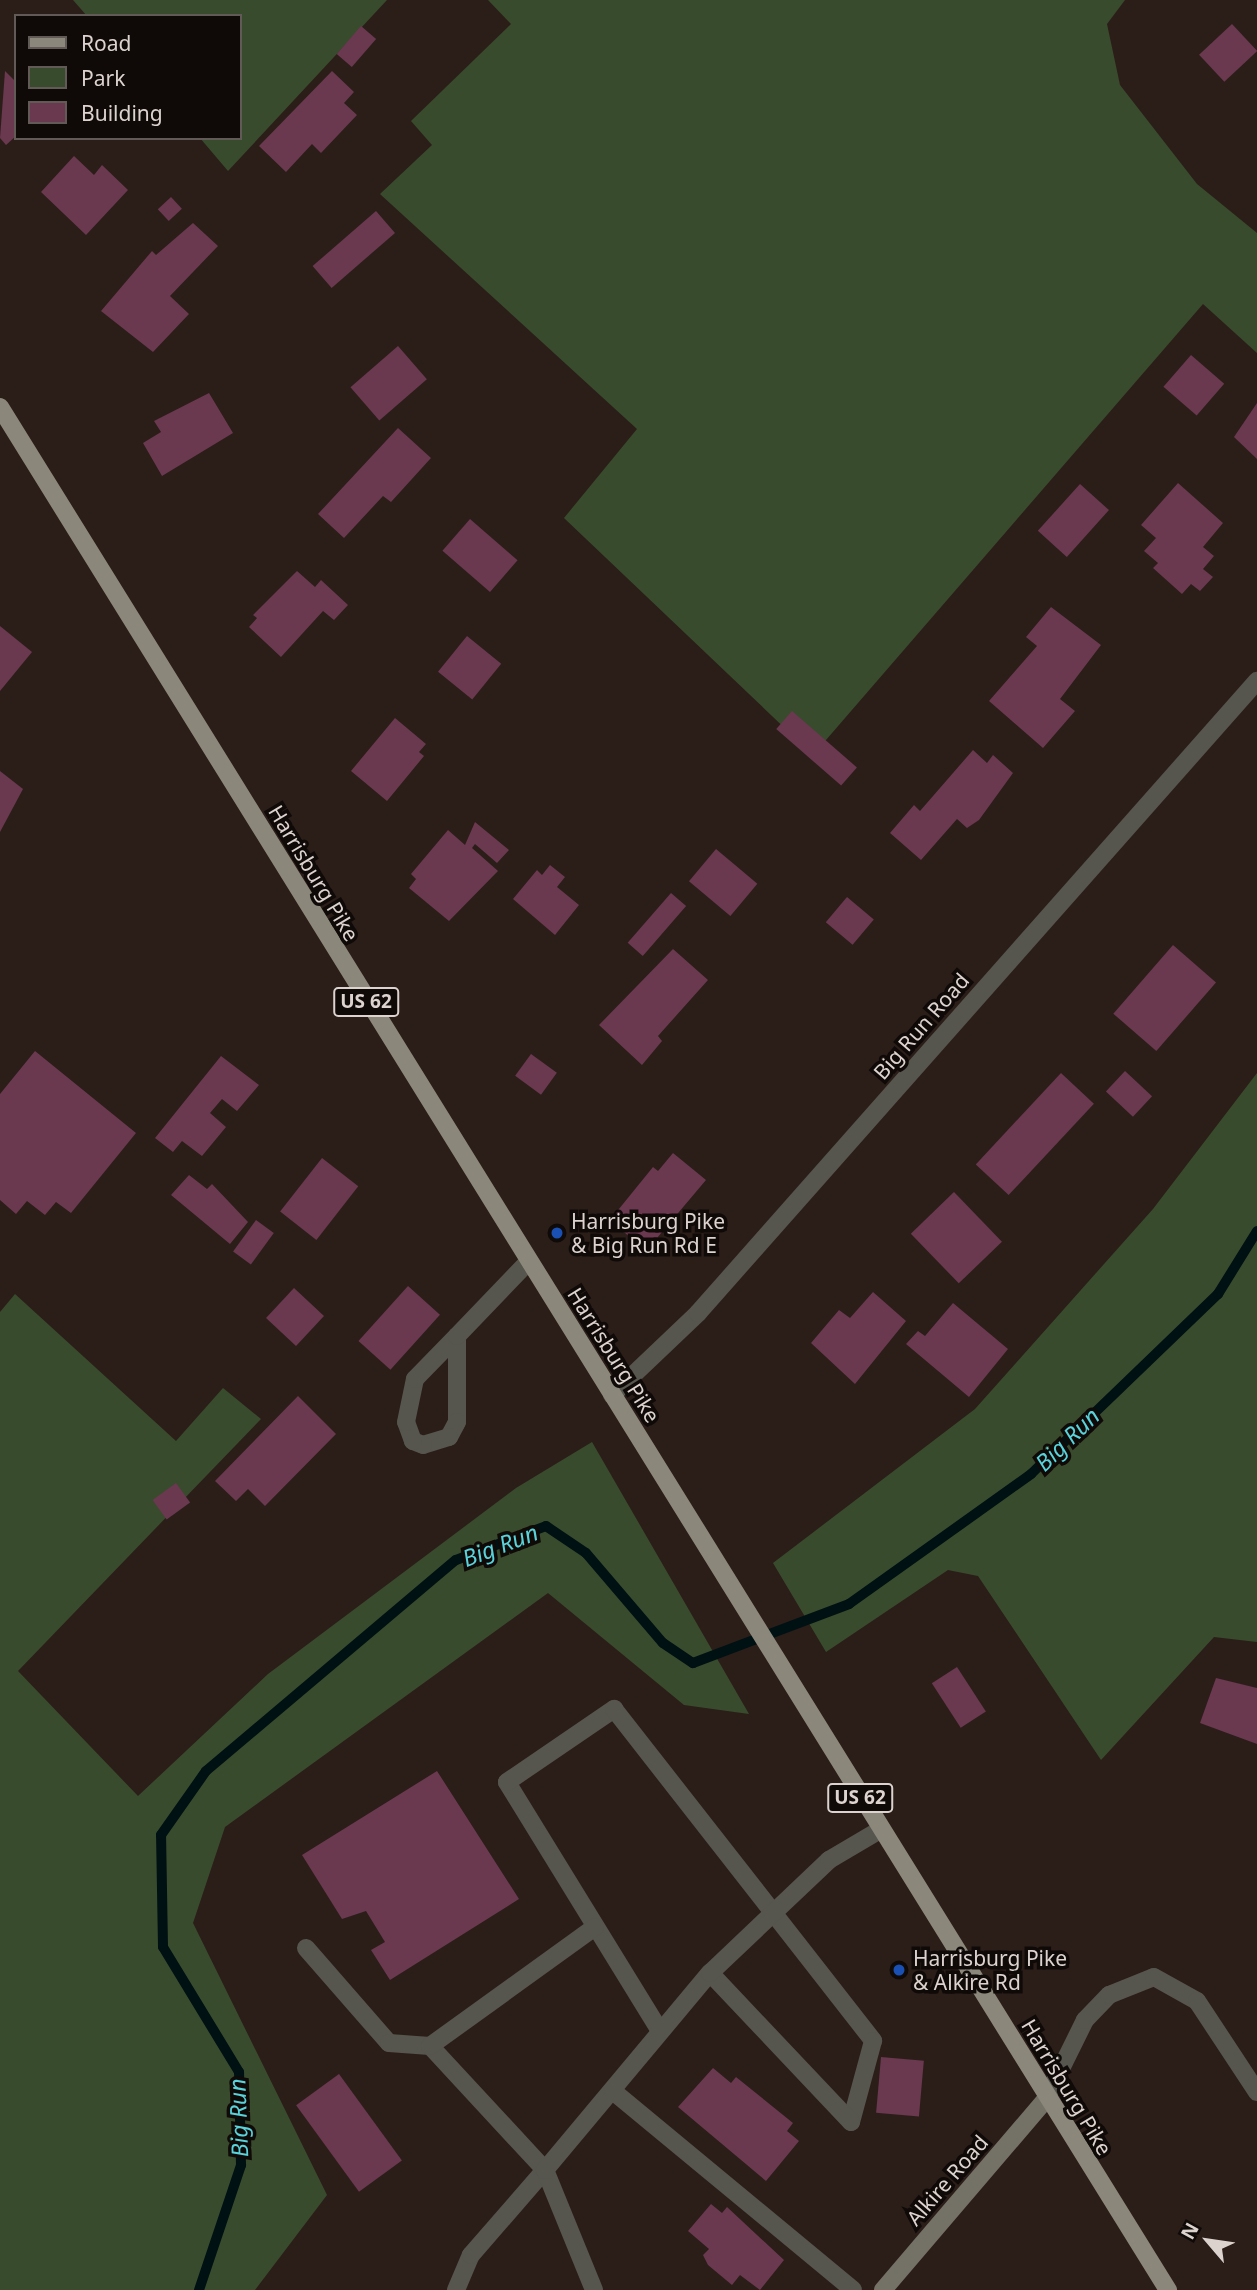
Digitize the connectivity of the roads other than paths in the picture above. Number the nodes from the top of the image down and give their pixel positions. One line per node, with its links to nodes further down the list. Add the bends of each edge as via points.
1 (0, 407): 3 (main road, Harrisburg Pike / US 62)
2 (1257, 681): 5 (street, Big Run Road, via 698,1313)
3 (528, 1262): 4 (street); 5 (main road, Harrisburg Pike / US 62)
4 (457, 1336): 4 (street, via 415,1379 408,1398 406,1422 413,1441 423,1446 449,1437 457,1422)
5 (612, 1395): 6 (main road, Harrisburg Pike / US 62)
6 (880, 1829): 7 (street, via 830,1860); 15 (main road, Harrisburg Pike / US 62)
7 (772, 1911): 8 (street, via 614,1709 508,1782); 10 (street); 10 (street, via 873,2041 851,2122)
8 (595, 1927): 11 (street); 12 (street)
9 (306, 1948): 12 (street, via 389,2043)
10 (710, 1973): 11 (street)
11 (660, 2031): 13 (street)
12 (430, 2046): 16 (street)
13 (614, 2092): 16 (street); 19 (street)
14 (1257, 2092): 15 (street, via 1197,2001 1154,1977 1109,1995 1086,2020)
15 (1046, 2099): 20 (main road, Alkire Road); 21 (main road, Harrisburg Pike / US 62)
16 (545, 2171): 17 (street, via 471,2255); 18 (street)
17 (456, 2290)
18 (594, 2290)
19 (853, 2290)
20 (883, 2290)
21 (1168, 2290)

